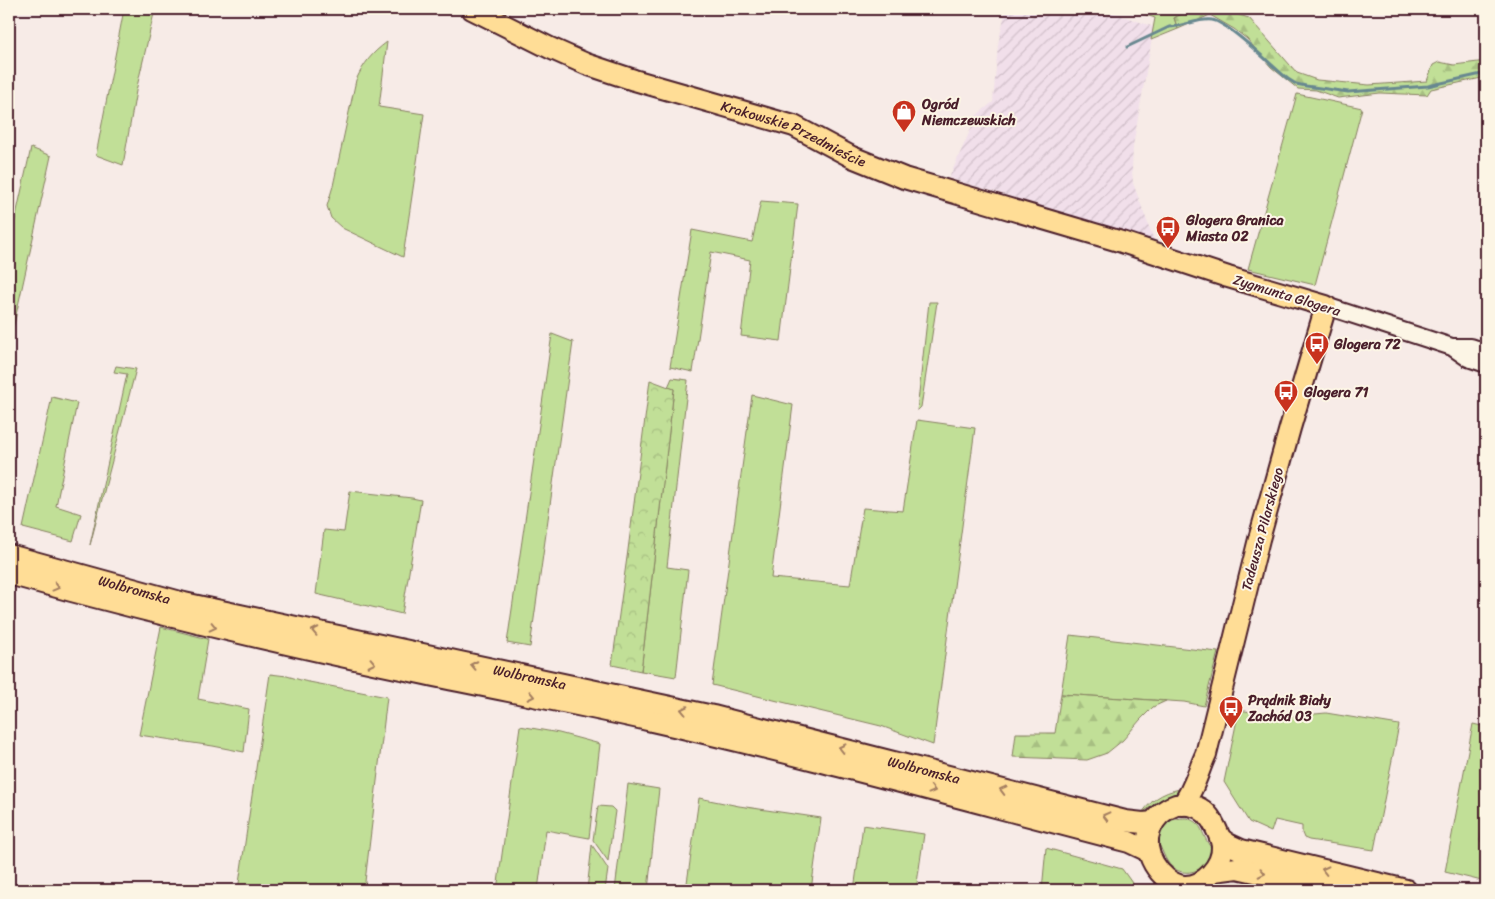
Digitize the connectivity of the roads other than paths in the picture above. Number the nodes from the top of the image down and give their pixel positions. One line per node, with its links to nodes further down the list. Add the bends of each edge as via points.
1 (472, 9): 2 (main road, Krakowskie Przedmieście, via 586,64 794,126 852,157 898,176)
2 (1122, 242): 3 (main road, Zygmunta Glogera)
3 (1326, 306): 4 (street, Zygmunta Glogera); 9 (main road, Tadeusza Pilarskiego, via 1258,539)
4 (1452, 347): 5 (street, Zygmunta Glogera, via 1471,347); 6 (street, Zygmunta Glogera, via 1468,358)
5 (1486, 352)
6 (1486, 364)
7 (9, 555): 11 (main road, Wolbromska, one-way to 7, via 713,716 184,603)
8 (9, 574): 11 (main road, Wolbromska, one-way to 11, via 197,624 651,721)
9 (1206, 754): 10 (main road, Tadeusza Pilarskiego); 12 (main road, Tadeusza Pilarskiego)
10 (1182, 804): 12 (main road, via 1199,807); 13 (main road, via 1162,812)
11 (1050, 812): 13 (main road, one-way to 11); 15 (main road)
12 (1205, 812): 14 (main road)
13 (1154, 822): 15 (main road, via 1147,841)
14 (1221, 839): 16 (main road, via 1220,859); 18 (main road, one-way to 14, via 1241,850)
15 (1148, 851): 16 (main road, via 1159,871 1178,885 1195,884)
16 (1214, 871): 17 (main road, one-way to 17, via 1237,868)
17 (1336, 890)
18 (1406, 890)

